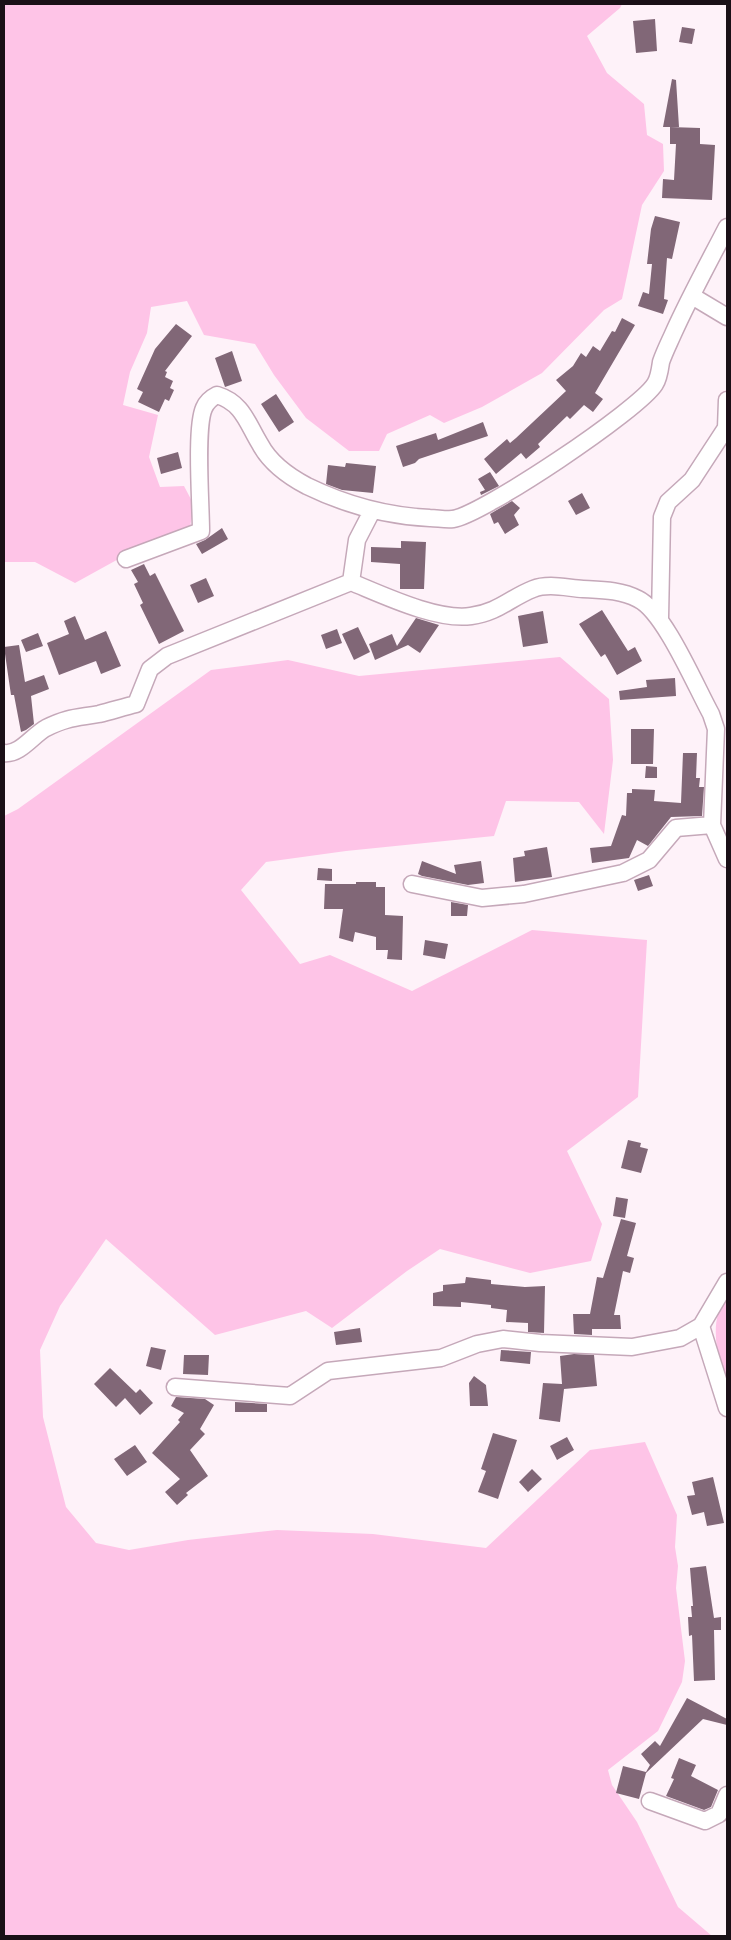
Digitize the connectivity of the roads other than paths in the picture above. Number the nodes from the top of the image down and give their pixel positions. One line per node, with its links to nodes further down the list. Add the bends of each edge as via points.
1 (727, 227): 2 (street)
2 (692, 296): 3 (street); 5 (street, via 662,360 656,383 642,401 567,454 476,511 453,519)
3 (727, 317)
4 (727, 400): 8 (street, via 726,428 692,480 668,502 662,517)
5 (372, 511): 6 (street, via 343,501 284,472 260,445 247,416 237,404 218,395 209,399 203,409 200,433 201,531); 7 (street, via 356,540)
6 (126, 558)
7 (351, 582): 8 (street, via 439,614 470,616 502,608 534,588 550,586 616,591 640,600); 9 (street, via 167,656 150,669 136,704 98,714 72,716 45,729 20,748)
8 (660, 618): 10 (street, via 716,729)
9 (4, 753)
10 (712, 825): 11 (street); 12 (street, via 676,828 649,860 623,873 524,894 482,898)
11 (727, 859)
12 (412, 884)
13 (727, 1282): 14 (street)
14 (701, 1326): 15 (street, via 680,1338 632,1347 503,1339 477,1344 441,1358 328,1371 290,1396); 16 (street)
15 (175, 1387)
16 (727, 1408)
17 (727, 1795): 18 (street, via 719,1814 704,1821)
18 (650, 1801)

